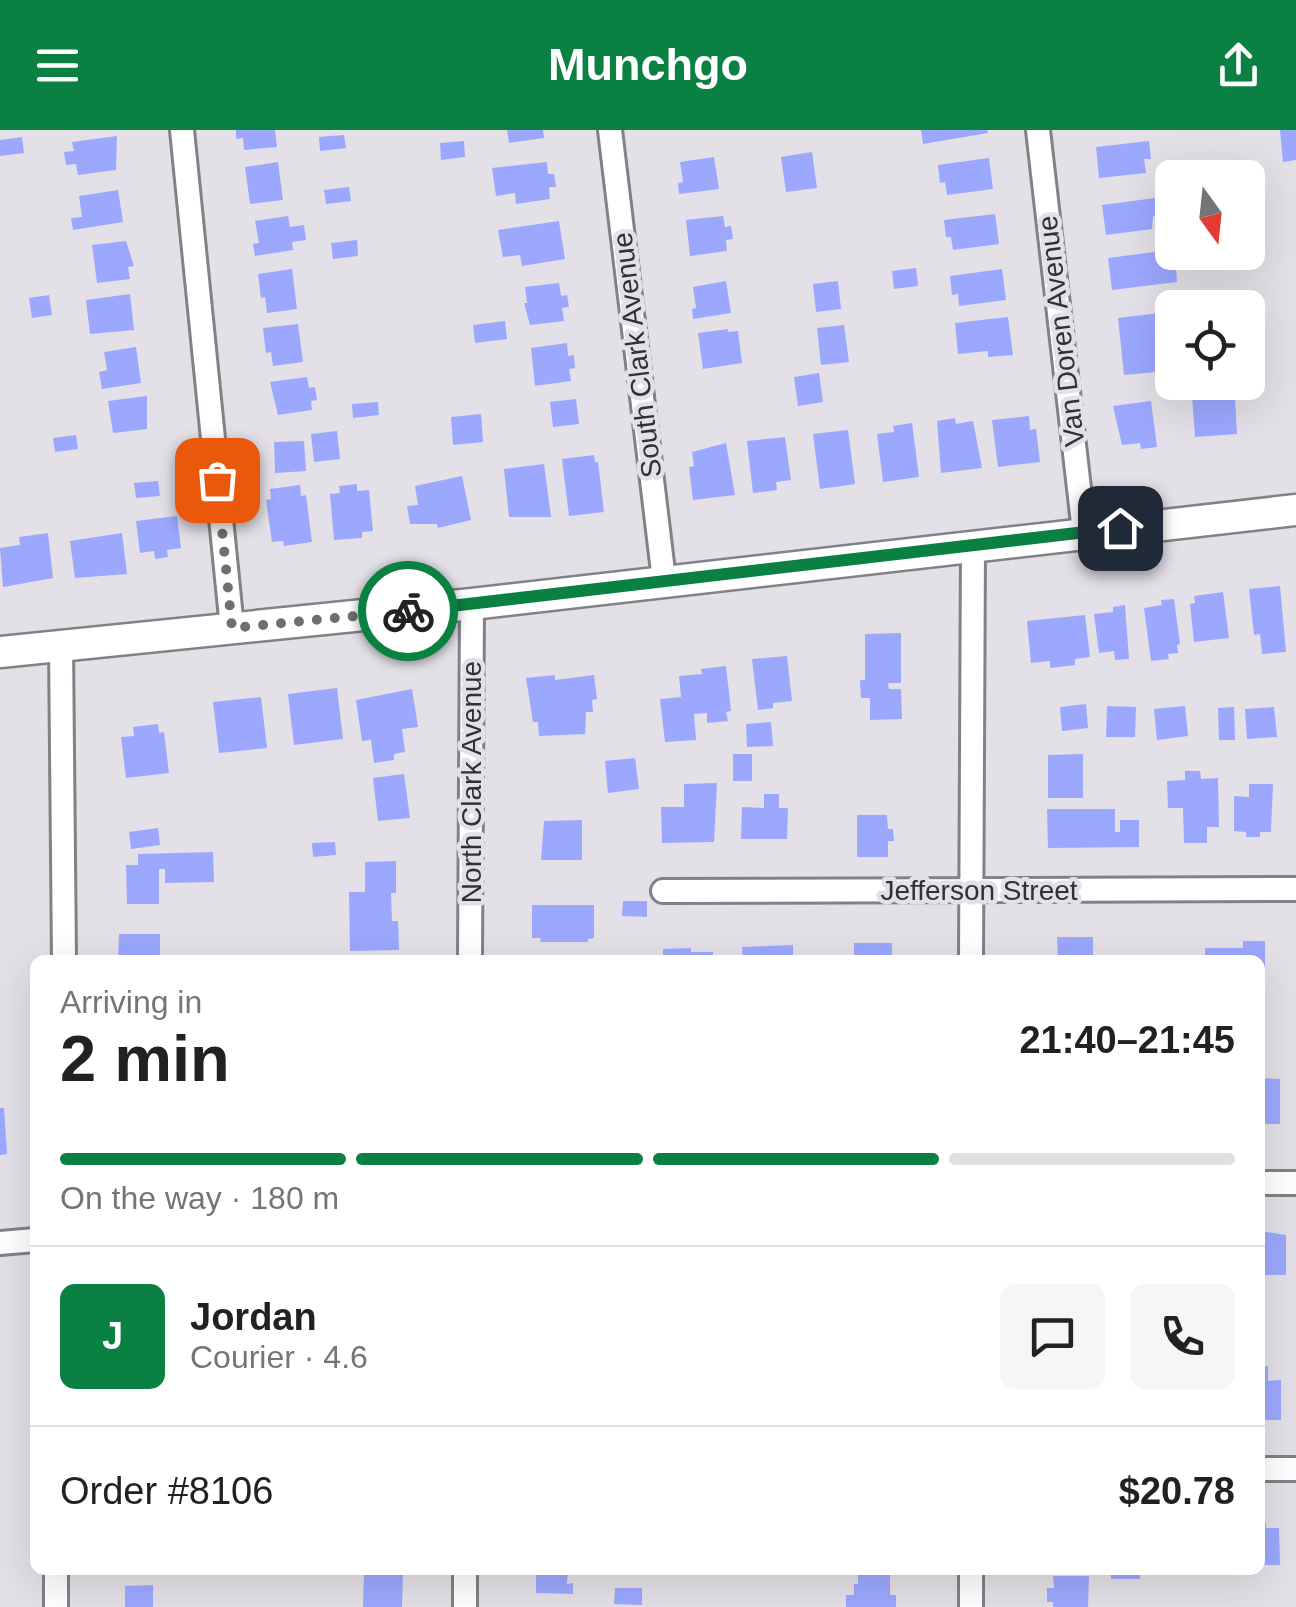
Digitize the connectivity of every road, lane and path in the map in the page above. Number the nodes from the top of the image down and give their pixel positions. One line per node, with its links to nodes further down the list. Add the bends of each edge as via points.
1 (182, 130): 9 (street)
2 (610, 130): 7 (street, South Clark Avenue)
3 (1038, 130): 5 (street, Van Doren Avenue)
4 (1296, 510): 5 (street)
5 (1084, 532): 6 (street)
6 (974, 545): 7 (street); 13 (street)
7 (664, 580): 8 (street)
8 (472, 604): 9 (street); 16 (street, North Clark Avenue)
9 (232, 628): 10 (street)
10 (61, 646): 11 (street); 15 (street)
11 (0, 652)
12 (1296, 888): 13 (street, Jefferson Street)
13 (972, 890): 14 (street, Jefferson Street); 17 (street)
14 (662, 892)
15 (64, 955)
16 (470, 955)
17 (971, 955)
18 (1265, 1183): 19 (street)
19 (1296, 1184)
20 (30, 1240): 21 (street)
21 (0, 1243)
22 (1265, 1469): 23 (street)
23 (1296, 1469)
24 (56, 1575): 27 (street)
25 (465, 1575): 28 (street)
26 (971, 1575): 29 (street)
27 (56, 1607)
28 (465, 1607)
29 (971, 1607)

